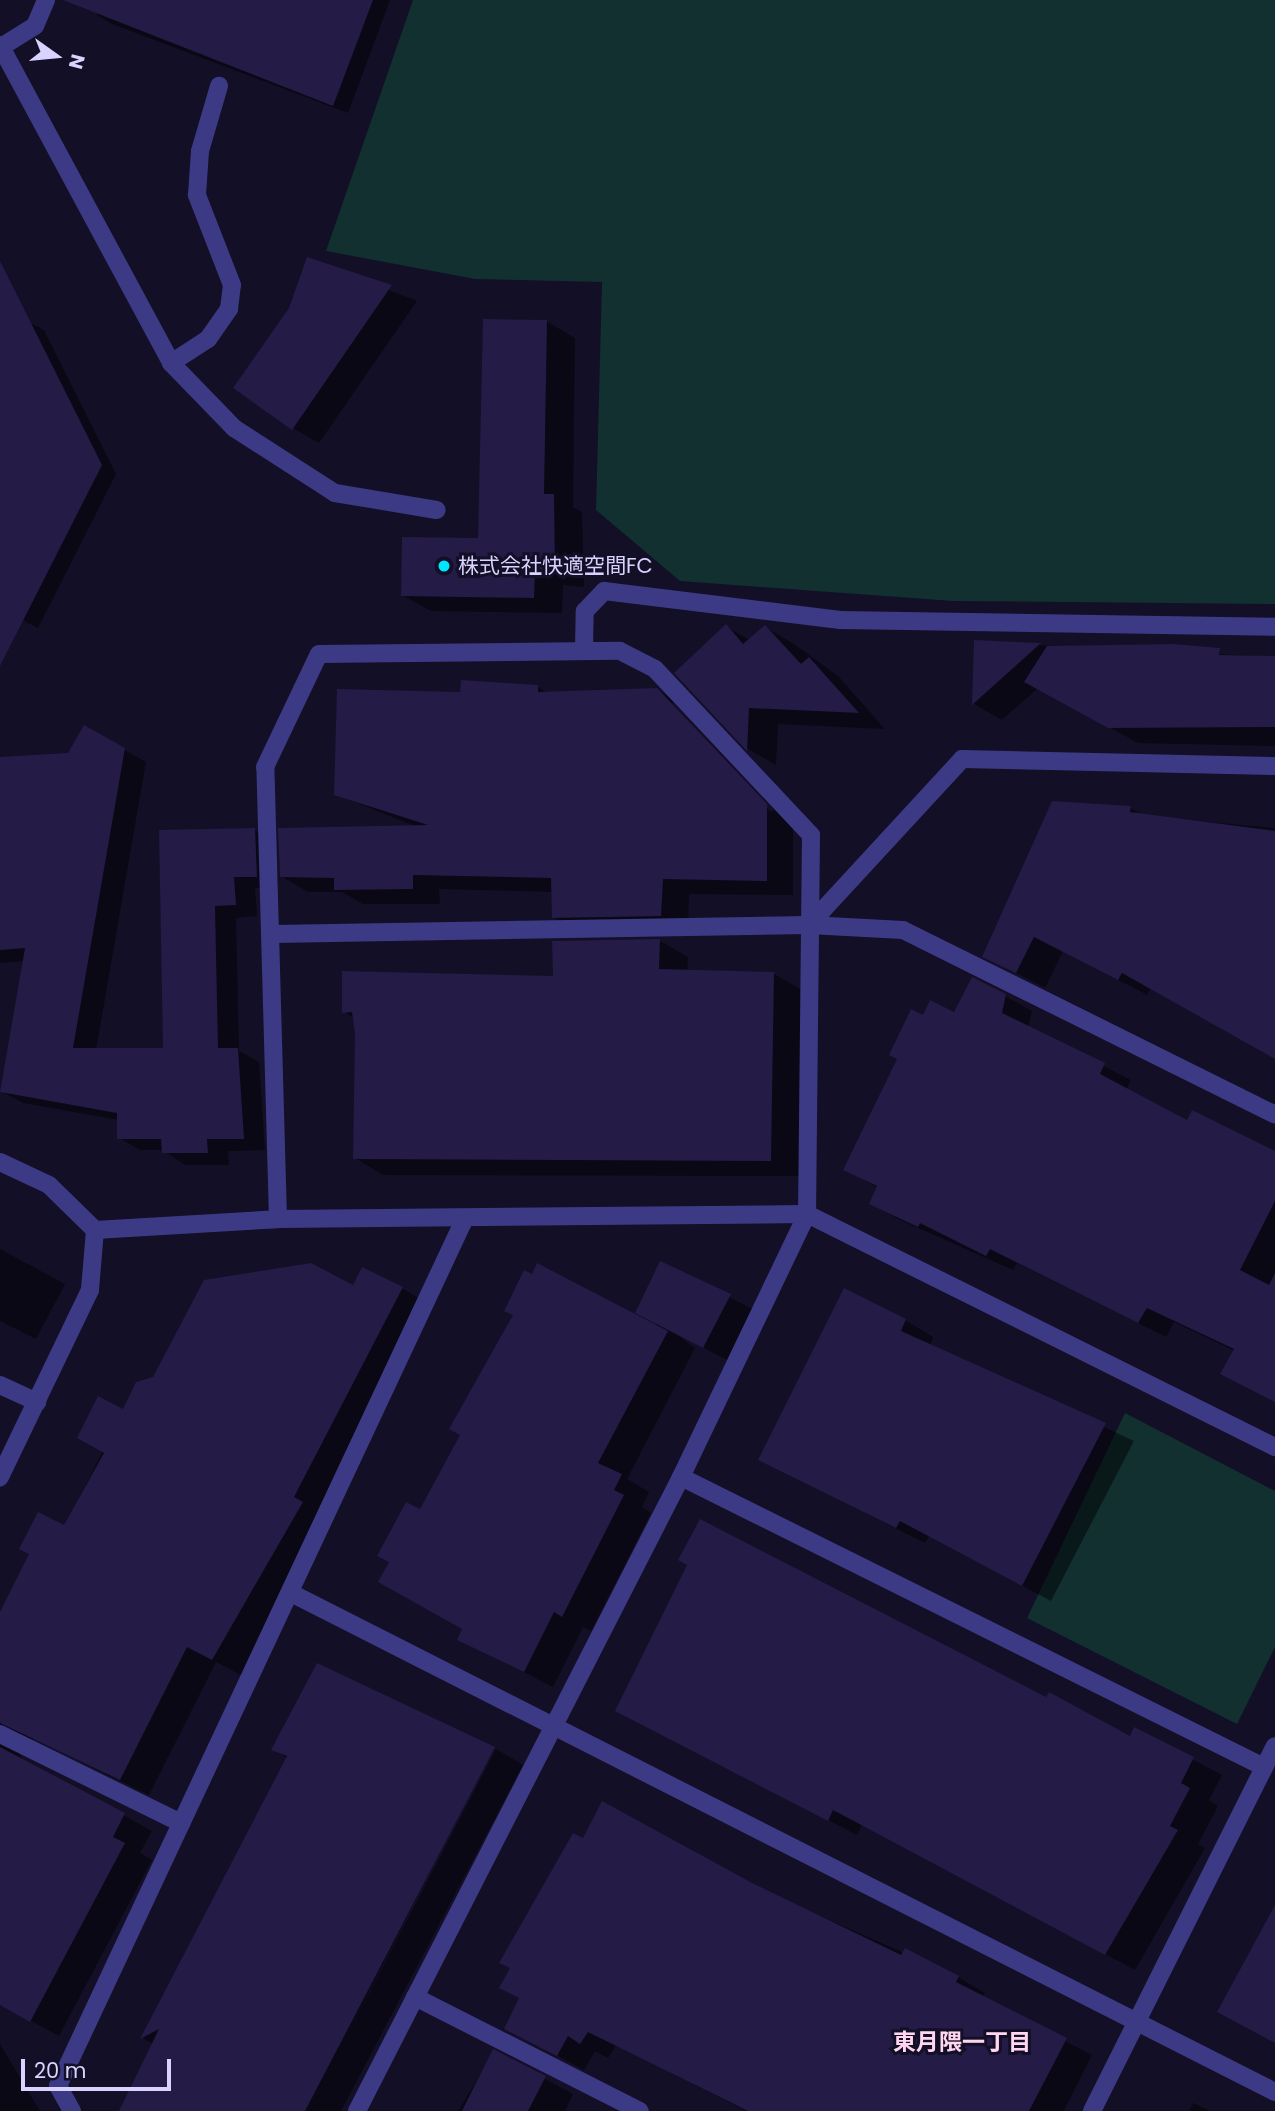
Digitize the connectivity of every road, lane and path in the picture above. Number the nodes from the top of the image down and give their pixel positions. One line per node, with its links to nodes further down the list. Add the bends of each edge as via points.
1 (46, 0): 2 (street, via 36,26)
2 (1, 46): 4 (street)
3 (219, 86): 4 (street, via 200,151 197,195 232,285 229,309 208,339)
4 (171, 363): 5 (street, via 234,428 335,493)
5 (437, 510)
6 (1275, 627): 7 (street, via 840,620 604,591 585,611)
7 (584, 650): 9 (street, via 620,651 655,669 811,835); 10 (street, via 319,654 265,767)
8 (1275, 766): 9 (street, via 962,759)
9 (809, 925): 10 (street); 11 (street, via 903,930); 13 (street)
10 (272, 934): 15 (street)
11 (1275, 1115)
12 (0, 1163): 16 (street, via 49,1185)
13 (807, 1214): 14 (street); 19 (street); 21 (street)
14 (465, 1218): 15 (street); 22 (street)
15 (278, 1219): 16 (street)
16 (95, 1230): 18 (street, via 90,1290)
17 (0, 1385): 18 (street)
18 (37, 1402): 20 (street)
19 (1275, 1447)
20 (0, 1477)
21 (681, 1477): 23 (street); 26 (street)
22 (293, 1594): 23 (street); 27 (street)
23 (555, 1727): 28 (street); 29 (street)
24 (0, 1734): 27 (street)
25 (1275, 1746): 26 (street)
26 (1264, 1767): 29 (street)
27 (181, 1824): 31 (street, via 58,2086)
28 (415, 1997): 32 (street); 33 (street)
29 (1136, 2022): 30 (street); 34 (street)
30 (1275, 2092)
31 (72, 2111)
32 (357, 2111)
33 (640, 2111)
34 (1091, 2111)

